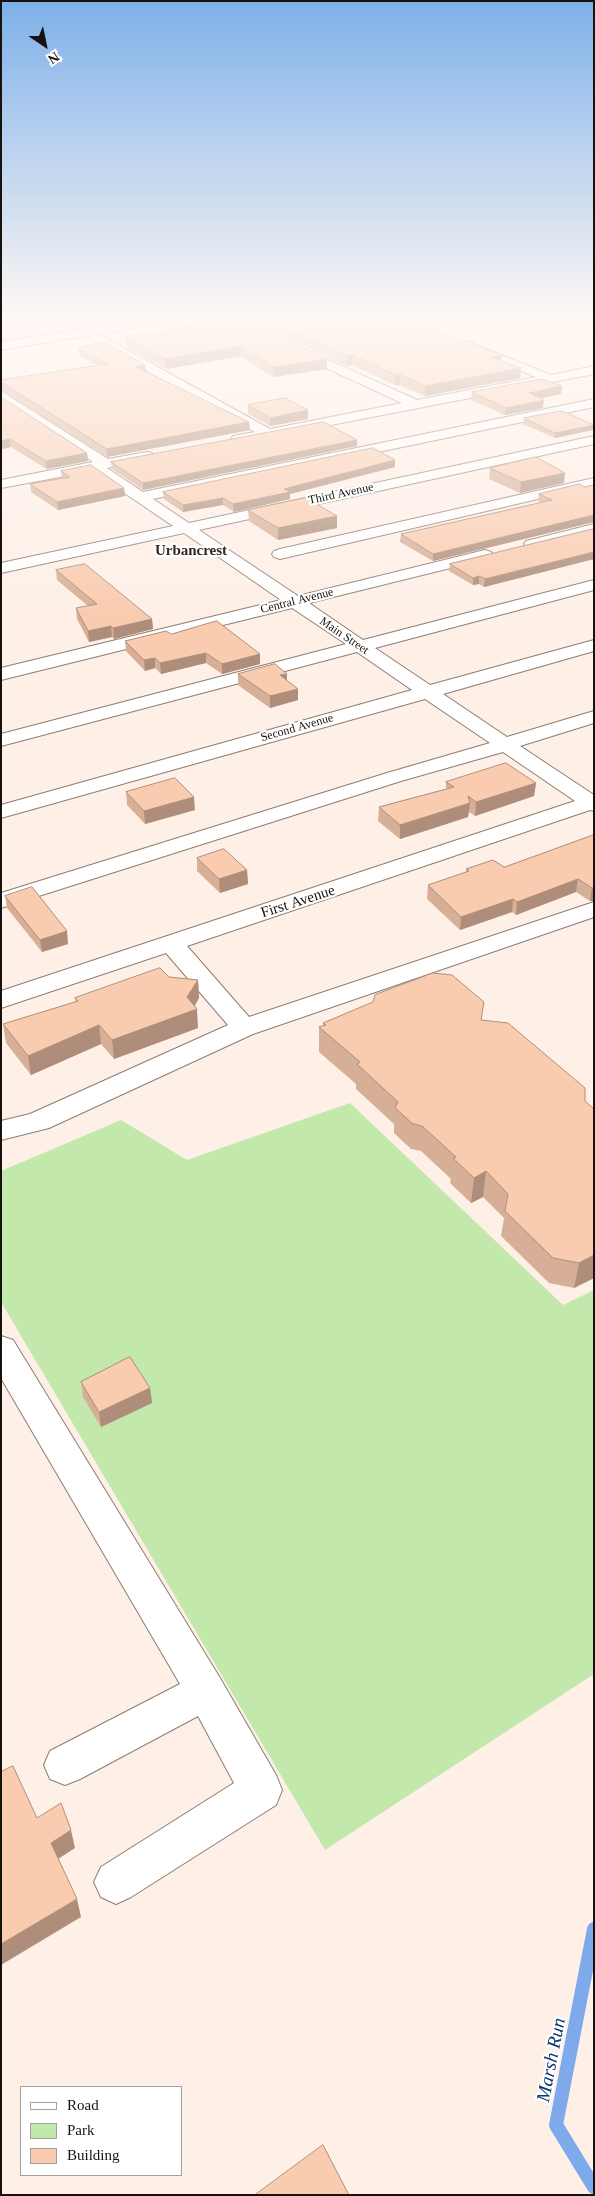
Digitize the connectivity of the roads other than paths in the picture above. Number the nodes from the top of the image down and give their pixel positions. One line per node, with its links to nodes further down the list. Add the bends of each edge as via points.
1 (32, 416): 9 (street, Main Street)
2 (238, 416): 5 (street)
3 (351, 416): 5 (street)
4 (529, 416): 12 (street)
5 (268, 433): 7 (street)
6 (594, 440): 13 (street, Third Avenue)
7 (223, 442)
8 (160, 454): 9 (street)
9 (100, 465): 11 (street); 12 (street, Main Street)
10 (594, 482): 17 (street)
11 (1, 484)
12 (139, 497): 13 (street, Main Street)
13 (186, 528): 18 (street, Third Avenue); 20 (street, Main Street)
14 (594, 529): 15 (street)
15 (518, 547)
16 (500, 552): 20 (street, Central Avenue)
17 (280, 554)
18 (1, 568)
19 (594, 585): 21 (street)
20 (294, 602): 21 (street, Main Street); 23 (street, Central Avenue)
21 (358, 645): 24 (street, Main Street); 26 (street)
22 (594, 645): 24 (street, Second Avenue)
23 (1, 674)
24 (426, 692): 27 (street, Main Street); 29 (street, Second Avenue)
25 (594, 717): 27 (street)
26 (1, 740)
27 (505, 745): 28 (street, Main Street); 30 (street, via 394,776)
28 (593, 803): 32 (street, First Avenue)
29 (1, 812)
30 (1, 901)
31 (594, 909): 34 (street)
32 (171, 943): 33 (street, First Avenue); 34 (street)
33 (1, 1000)
34 (244, 1028): 35 (street, via 39,1121)
35 (1, 1131)
36 (1, 1349): 37 (street)
37 (206, 1691): 38 (street); 39 (street, via 261,1790)
38 (65, 1765)
39 (116, 1882)

